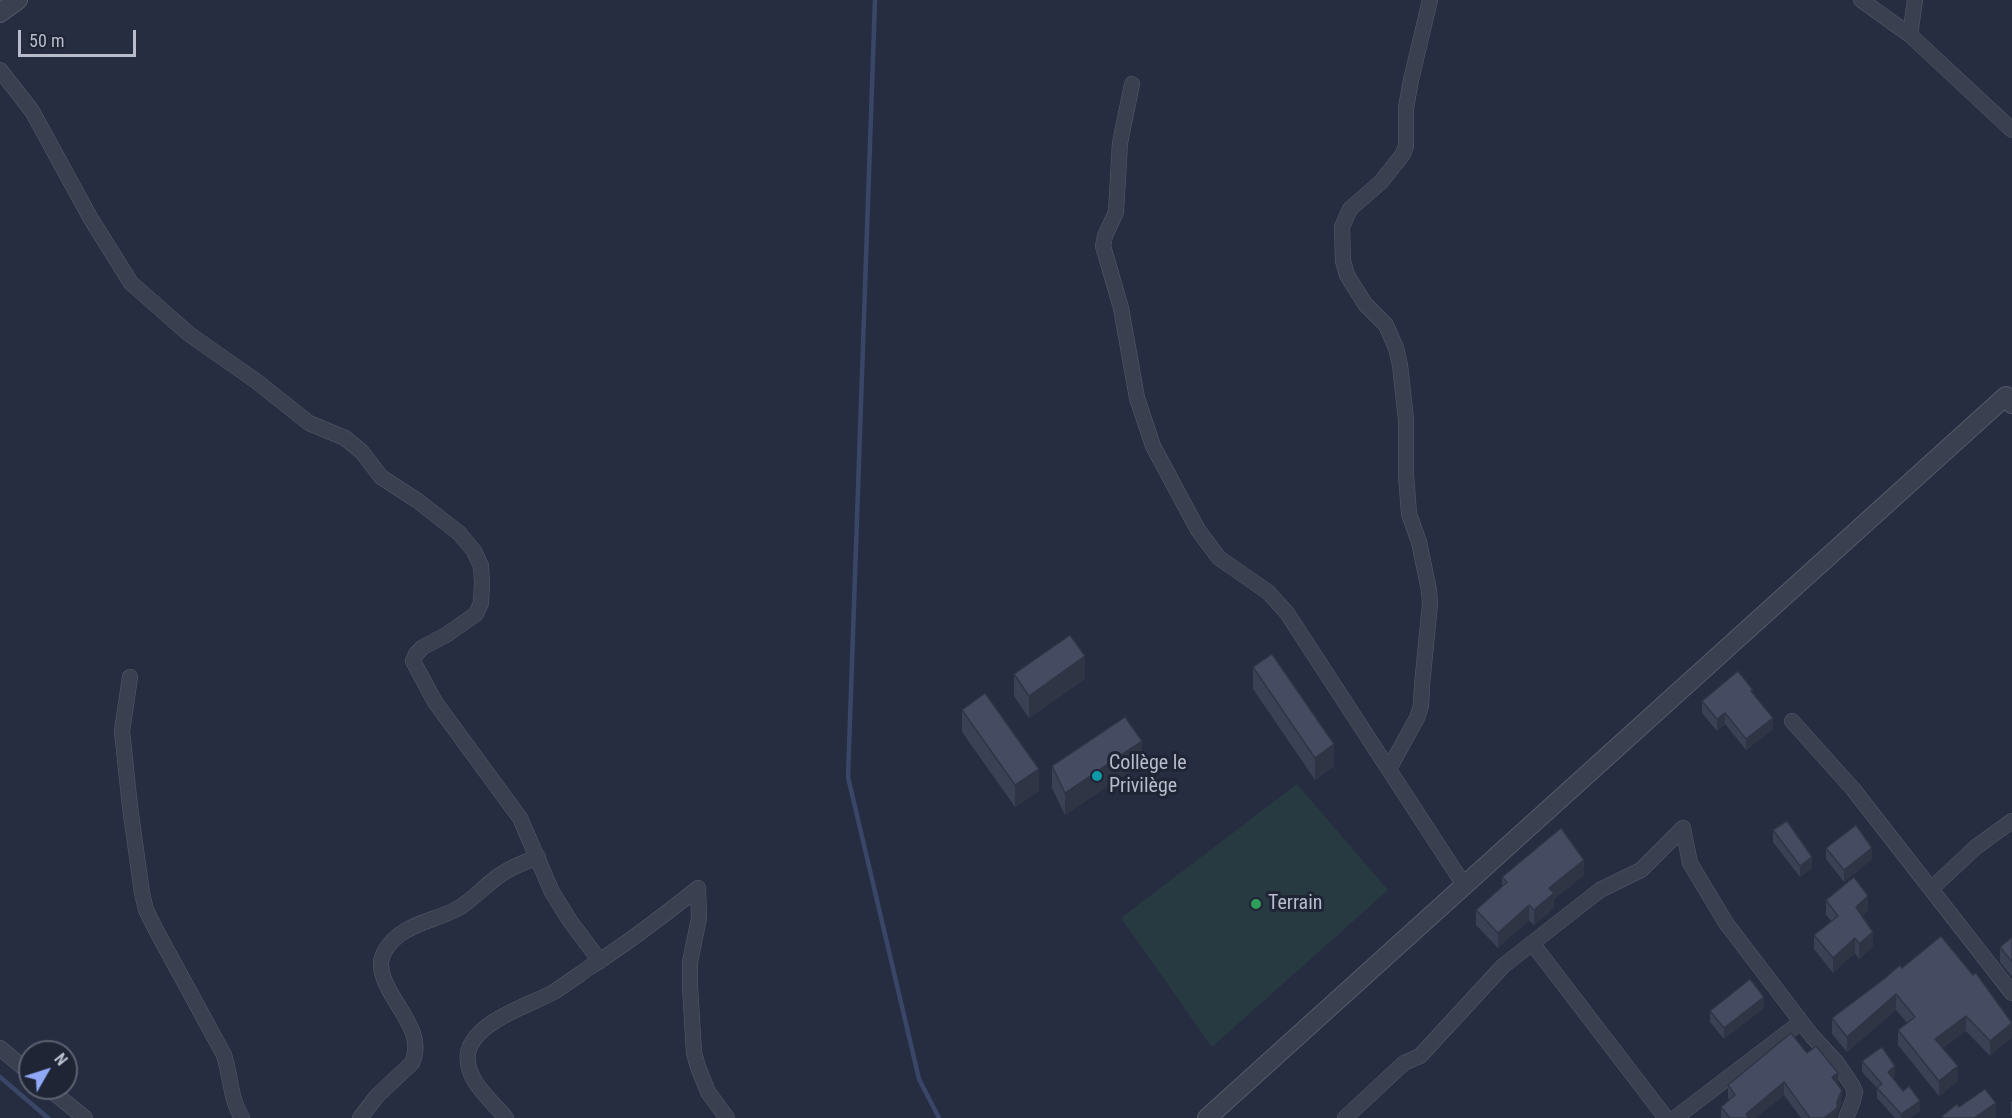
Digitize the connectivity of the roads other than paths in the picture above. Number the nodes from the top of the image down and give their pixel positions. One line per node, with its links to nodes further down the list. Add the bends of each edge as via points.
1 (18, 0): 5 (street)
2 (1430, 0): 13 (street, via 1409,89 1403,154 1350,209 1342,227 1347,275 1365,304 1386,325 1396,348 1406,420 1409,514 1426,566 1430,597 1421,706)
3 (1861, 0): 6 (street)
4 (1915, 0): 6 (street)
5 (0, 13)
6 (1910, 35): 9 (street)
7 (0, 70): 15 (street, via 32,111 131,284 189,334 309,423 345,438 381,477 459,533 474,551 481,566 482,583 476,614 423,647 413,662 435,702 520,818)
8 (1132, 84): 13 (street, via 1120,142 1116,212 1103,246 1121,308 1137,398 1153,446 1211,549 1268,592 1287,613)
9 (2012, 130)
10 (2010, 397): 16 (street)
11 (130, 677): 26 (street, via 122,730 146,910 224,1055 232,1097)
12 (1792, 721): 17 (street, via 1853,789)
13 (1389, 769): 16 (street)
14 (2012, 821): 17 (street, via 1976,847)
15 (538, 857): 19 (street, via 552,892); 27 (street, via 503,873 459,907 413,926 392,941 383,954 384,979 417,1045 412,1063)
16 (1464, 885): 30 (street)
17 (1931, 889): 20 (street)
18 (1532, 943): 21 (street, via 1600,890 1641,870 1683,828 1690,863 1726,923); 31 (street, via 1492,976 1420,1056 1404,1063); 32 (street)
19 (600, 961): 28 (street, via 553,992 493,1021 474,1039 468,1050 471,1073 488,1100); 29 (street, via 698,888 699,918 690,962 694,1053 708,1092)
20 (2012, 993)
21 (1801, 1022): 33 (street); 34 (street, via 1852,1085 1855,1092)
22 (0, 1048): 23 (street)
23 (18, 1063)
24 (63, 1100): 25 (street)
25 (85, 1118)
26 (242, 1118)
27 (360, 1118)
28 (506, 1118)
29 (728, 1118)
30 (1207, 1118)
31 (1345, 1118)
32 (1666, 1118)
33 (1675, 1118)
34 (1846, 1118)

